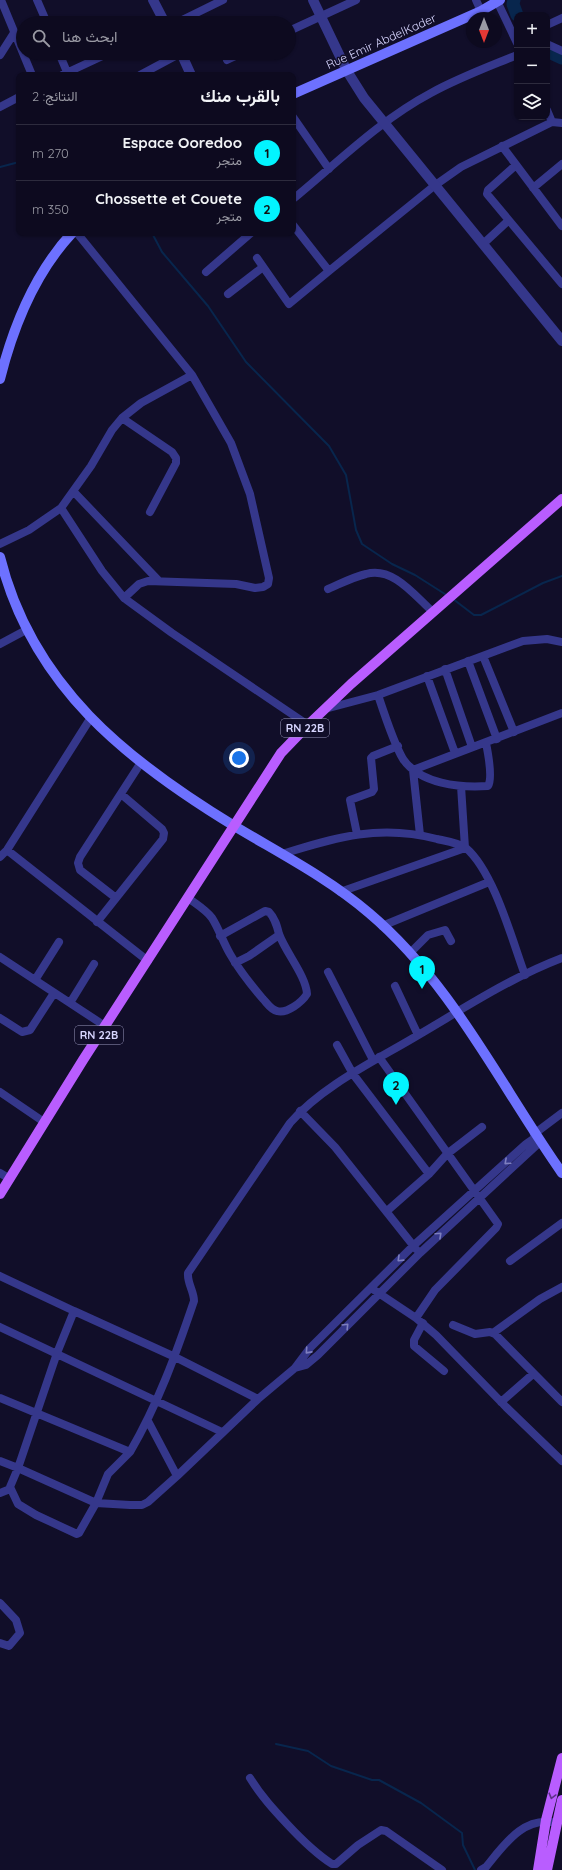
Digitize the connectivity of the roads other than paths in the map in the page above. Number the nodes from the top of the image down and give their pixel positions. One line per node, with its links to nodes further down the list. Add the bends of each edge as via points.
1 (1, 0): 17 (street)
2 (37, 0): 10 (street)
3 (153, 0): 11 (street)
4 (223, 0): 12 (street)
5 (313, 0): 13 (street)
6 (356, 0): 13 (street)
7 (476, 0): 9 (street)
8 (498, 1): 9 (main road, Rue Emir AbdelKader); 18 (street)
9 (482, 11): 29 (main road, Rue Emir AbdelKader)
10 (44, 16)
11 (161, 16)
12 (190, 16)
13 (320, 16): 16 (street); 29 (street)
14 (562, 18): 15 (street)
15 (550, 24)
16 (296, 28)
17 (14, 33): 19 (street); 22 (street)
18 (514, 36)
19 (16, 38)
20 (550, 45): 21 (street)
21 (562, 51)
22 (0, 54)
23 (514, 56): 42 (street, via 431,93)
24 (26, 60): 30 (street)
25 (61, 60): 31 (street)
26 (94, 60): 32 (street)
27 (168, 60): 33 (street)
28 (184, 60): 34 (street)
29 (347, 71): 35 (main road, Rue Emir AbdelKader); 42 (street)
30 (31, 72)
31 (64, 72)
32 (69, 72)
33 (146, 72)
34 (190, 72)
35 (296, 93)
36 (16, 99): 37 (street)
37 (0, 107)
38 (550, 117): 40 (street)
39 (296, 122): 46 (street)
40 (552, 122): 41 (street); 43 (street)
41 (562, 123)
42 (384, 124): 46 (street); 47 (street)
43 (502, 146): 45 (street); 47 (street, via 461,167)
44 (562, 164): 48 (street)
45 (516, 165): 48 (street); 50 (street, via 488,190 487,194)
46 (329, 169): 49 (street)
47 (434, 186): 56 (street); 59 (street)
48 (533, 188): 51 (street)
49 (296, 196)
50 (508, 221): 56 (street); 61 (street)
51 (562, 226)
52 (296, 229): 59 (street)
53 (70, 236): 65 (main road, via 40,275 16,327)
54 (79, 236): 64 (street)
55 (248, 236): 60 (street)
56 (483, 244): 63 (street)
57 (257, 258): 58 (street)
58 (262, 267): 59 (street, via 289,304); 62 (street)
59 (329, 271)
60 (206, 272)
61 (562, 284)
62 (228, 294)
63 (562, 341)
64 (192, 375): 66 (street, via 141,403); 73 (street, via 231,443 250,494 269,578 268,584 255,588 236,584)
65 (0, 379)
66 (122, 418): 67 (street); 70 (street, via 172,452 176,458 176,463)
67 (74, 492): 69 (street); 73 (street)
68 (562, 499): 76 (main road, RN 22B)
69 (61, 508): 71 (street, via 29,530); 75 (street, via 102,571)
70 (150, 512)
71 (0, 544)
72 (0, 557): 77 (main road, via 19,612)
73 (159, 581): 75 (street, via 140,584)
74 (328, 589): 76 (street, via 376,572 397,580)
75 (124, 598): 88 (street)
76 (436, 609): 85 (main road, RN 22B)
77 (28, 629): 79 (street); 87 (main road, via 39,651 67,692)
78 (562, 642): 80 (street, via 537,639)
79 (0, 644)
80 (484, 656): 81 (street); 89 (street)
81 (468, 661): 82 (street); 90 (street)
82 (445, 669): 83 (street); 93 (street)
83 (427, 676): 84 (street); 94 (street)
84 (378, 695): 85 (street); 92 (street)
85 (324, 709): 88 (main road, RN 22B)
86 (562, 713): 89 (street)
87 (90, 719): 95 (main road); 103 (street)
88 (308, 725): 99 (main road, RN 22B, via 281,754)
89 (514, 732): 90 (street)
90 (497, 739): 91 (street)
91 (486, 743): 93 (street); 97 (street, via 490,783 488,786)
92 (398, 746): 96 (street, via 403,758); 100 (street, via 371,758 374,789 350,800)
93 (472, 747): 94 (street)
94 (455, 753): 96 (street)
95 (140, 764): 98 (street); 99 (main road)
96 (413, 770): 97 (street, via 436,780); 101 (street)
97 (461, 786): 102 (street)
98 (121, 794): 108 (street, via 78,863 80,870); 108 (street, via 164,833 163,839)
99 (234, 826): 104 (main road); 109 (main road, RN 22B)
100 (357, 834): 101 (street); 104 (street, via 331,838)
101 (420, 834): 102 (street)
102 (465, 848): 106 (street, via 476,860); 107 (street)
103 (7, 850): 105 (street); 110 (street)
104 (282, 854): 107 (main road)
105 (0, 857)
106 (489, 882): 111 (street); 124 (street)
107 (340, 892): 111 (main road, via 368,912)
108 (116, 898): 110 (street)
109 (188, 898): 113 (street, via 210,916); 119 (main road, RN 22B)
110 (97, 922): 119 (street)
111 (382, 926): 116 (main road)
112 (280, 935): 113 (street, via 274,918 266,912); 120 (street); 120 (street, via 307,990 304,999 295,1006 284,1012 276,1011 252,986)
113 (220, 936): 120 (street)
114 (450, 941): 116 (street, via 445,930 428,935)
115 (60, 942): 125 (street)
116 (410, 953): 129 (main road)
117 (0, 957): 125 (street)
118 (560, 959): 122 (street); 124 (street)
119 (148, 961): 131 (main road, RN 22B)
120 (235, 963)
121 (94, 964): 128 (street)
122 (562, 968)
123 (328, 972): 134 (street)
124 (524, 975): 129 (street)
125 (35, 980): 127 (street)
126 (394, 986): 132 (street)
127 (54, 993): 128 (street); 130 (street, via 30,1030 26,1032)
128 (70, 1003): 131 (street)
129 (456, 1013): 132 (street); 141 (main road)
130 (0, 1018)
131 (105, 1026): 139 (main road, RN 22B)
132 (418, 1035): 134 (street)
133 (337, 1045): 135 (street)
134 (376, 1059): 135 (street); 142 (street)
135 (353, 1074): 137 (street); 145 (street)
136 (0, 1092): 139 (street)
137 (300, 1111): 149 (street, via 335,1147); 164 (street, via 188,1273 194,1301)
138 (562, 1114): 141 (street)
139 (44, 1122): 146 (main road, RN 22B)
140 (482, 1127): 142 (street)
141 (537, 1138): 144 (main road); 148 (street)
142 (447, 1154): 145 (street); 148 (street)
143 (0, 1173): 146 (street)
144 (562, 1173)
145 (429, 1174): 149 (street)
146 (10, 1179): 147 (main road, RN 22B)
147 (0, 1194)
148 (477, 1194): 151 (street); 152 (street, one-way to 148); 159 (street, via 497,1220 496,1228 435,1290)
149 (387, 1211): 151 (street)
150 (562, 1223): 153 (street)
151 (414, 1246): 152 (street); 155 (street, one-way to 155)
152 (420, 1253): 157 (street)
153 (510, 1261)
154 (0, 1276): 158 (street)
155 (372, 1287): 157 (street); 165 (street, one-way to 165, via 310,1348)
156 (562, 1287): 162 (street, via 540,1299)
157 (378, 1294): 159 (street); 165 (street, one-way to 157, via 306,1365 318,1355)
158 (74, 1311): 163 (street); 164 (street)
159 (420, 1321): 166 (street, via 414,1346); 171 (street)
160 (453, 1325): 162 (street, via 475,1334)
161 (0, 1327): 163 (street)
162 (493, 1333): 167 (street)
163 (57, 1353): 170 (street); 173 (street)
164 (175, 1357): 169 (street); 170 (street)
165 (295, 1368): 169 (street)
166 (444, 1371)
167 (533, 1374): 171 (street); 172 (street)
168 (0, 1398): 173 (street)
169 (258, 1399): 175 (street)
170 (158, 1400): 174 (street); 175 (street)
171 (501, 1402): 178 (street)
172 (562, 1402)
173 (37, 1412): 176 (street); 179 (street)
174 (148, 1421): 176 (street); 180 (street)
175 (222, 1432): 180 (street)
176 (130, 1452): 183 (street, via 108,1474)
177 (0, 1461): 179 (street)
178 (562, 1461)
179 (18, 1468): 181 (street); 183 (street)
180 (177, 1476): 183 (street, via 142,1505)
181 (10, 1489): 182 (street); 183 (street, via 21,1507 73,1534 79,1533)
182 (0, 1492)
183 (96, 1503)
184 (0, 1603): 185 (street, via 13,1614 20,1631 9,1646)
185 (0, 1643)
186 (562, 1758): 189 (main road, one-way to 189)
187 (250, 1778): 190 (street, via 276,1814 307,1845 332,1864 336,1864 381,1830)
188 (562, 1800): 189 (main road)
189 (551, 1822): 191 (street, via 532,1824 520,1829); 192 (main road); 193 (main road)
190 (442, 1870)
191 (481, 1870)
192 (538, 1870)
193 (547, 1870)

